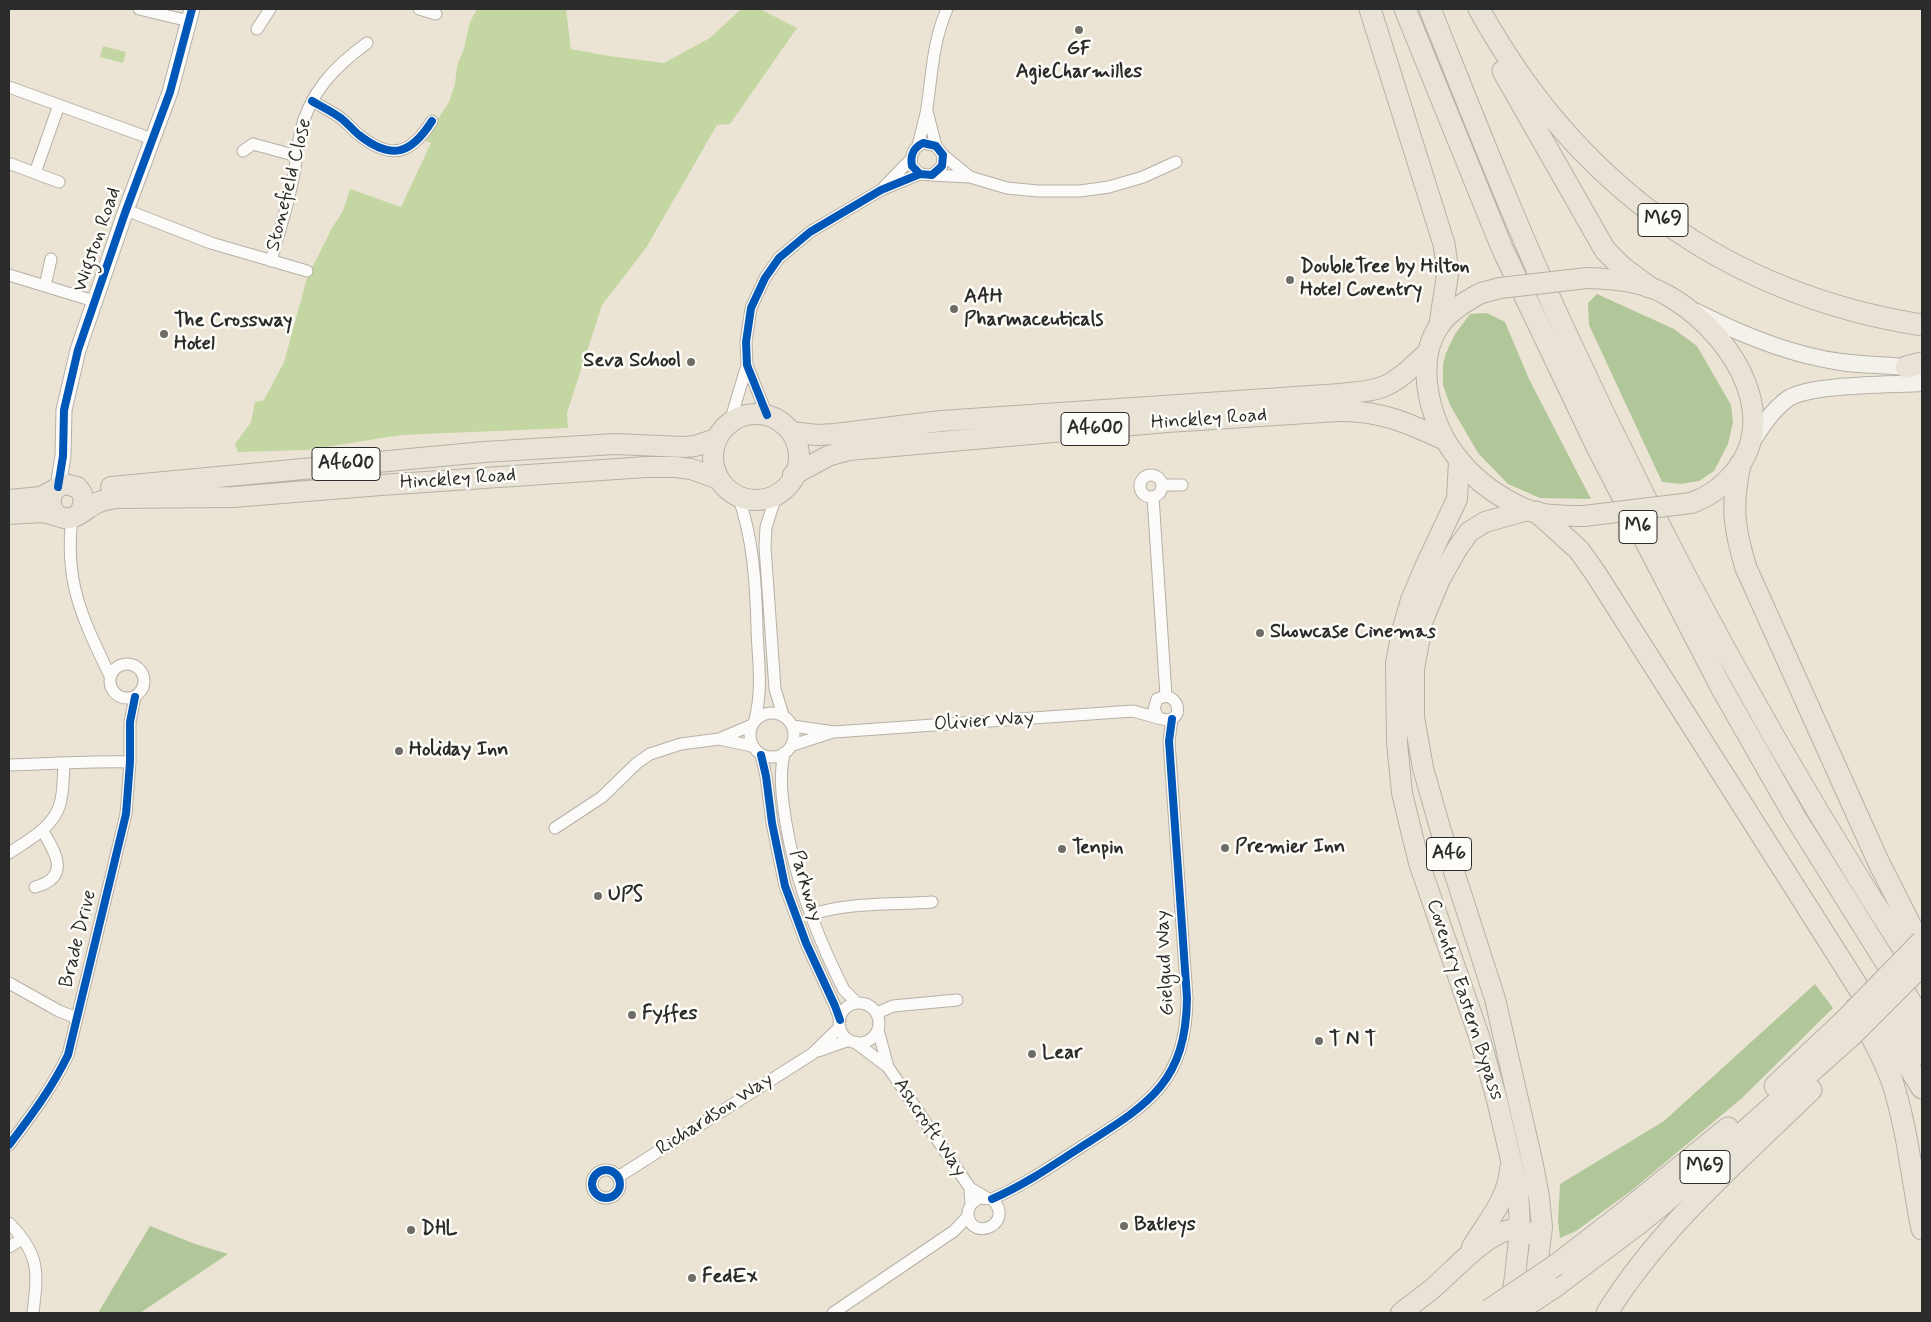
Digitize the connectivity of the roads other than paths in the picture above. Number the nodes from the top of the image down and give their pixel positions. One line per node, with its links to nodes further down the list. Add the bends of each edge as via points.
1 (139, 9): 11 (street)
2 (270, 9): 12 (street)
3 (419, 9): 10 (street)
4 (947, 9): 17 (street, via 933,54)
5 (1370, 9): 41 (highway, via 1444,244 1448,270)
6 (1405, 9): 86 (highway, M6, via 1502,248 1598,449 1721,687)
7 (1430, 9): 96 (highway, M6, via 1523,239 1653,514 1808,794)
8 (1472, 9): 38 (highway, via 1518,99 1605,250)
9 (1479, 9): 42 (highway, M69, via 1513,66 1562,129 1614,181 1681,233 1759,277 1823,302)
10 (436, 14)
11 (190, 15): 19 (street, Wigston Road, via 170,92)
12 (257, 29)
13 (367, 43): 15 (street, Stonefield Close, via 345,59)
14 (9, 87): 16 (street)
15 (312, 101): 18 (street, via 343,120 368,141 398,152 409,148); 23 (street, Stonefield Close, via 305,116)
16 (59, 105): 19 (street); 27 (street)
17 (927, 109): 20 (street); 21 (street)
18 (432, 121)
19 (152, 139): 32 (street, Wigston Road)
20 (918, 146): 21 (street, via 929,143); 24 (street)
21 (939, 150): 28 (street, via 942,166 938,171); 29 (street)
22 (243, 151): 23 (street, via 251,138)
23 (296, 156): 34 (street, Stonefield Close, via 288,201)
24 (911, 159): 28 (street, via 912,166); 31 (street)
25 (1176, 162): 29 (street, via 1143,177 1080,191 1003,188)
26 (11, 164): 27 (street)
27 (35, 173): 30 (street)
28 (926, 174): 29 (street); 31 (street)
29 (970, 177)
30 (58, 182)
31 (881, 190): 44 (street, via 810,232 779,258 764,278 751,308 746,342)
32 (126, 210): 34 (street, via 211,243); 39 (street, Wigston Road)
33 (51, 259): 37 (street)
34 (271, 261): 35 (street)
35 (307, 271)
36 (9, 275): 37 (street)
37 (45, 286): 39 (street)
38 (1649, 287): 40 (highway); 41 (highway, bridge, via 1613,279 1587,278 1500,288 1462,303)
39 (94, 302): 59 (street, Wigston Road, via 78,350 64,410)
40 (1681, 303): 45 (main road, via 1754,338 1809,356 1840,362); 52 (highway, via 1716,334 1741,374 1752,408)
41 (1440, 324): 43 (highway)
42 (1922, 325)
43 (1427, 353): 49 (highway, Hinckley Road / A4600, via 1387,386 1366,391 941,420 835,434); 51 (highway, via 1427,391)
44 (747, 365): 47 (street); 48 (street)
45 (1917, 366)
46 (1922, 384): 52 (main road, via 1802,392 1773,412)
47 (767, 415): 48 (highway, via 752,415); 49 (highway, via 781,421)
48 (730, 422): 50 (highway)
49 (792, 432): 55 (highway, via 800,452)
50 (716, 439): 56 (highway, via 712,455); 59 (highway, Hinckley Road / A4600, via 690,446 616,444 484,452 95,489)
51 (1445, 440): 53 (highway); 55 (highway, Hinckley Road / A4600, via 1385,415 1359,410 1338,411 1167,422 849,450 828,456)
52 (1750, 444): 54 (highway)
53 (1459, 460): 64 (highway, via 1478,480); 112 (highway, Coventry Eastern Bypass / A46, via 1457,499 1425,567 1402,631 1396,663 1397,743 1402,793 1419,863 1480,1039)
54 (1740, 465): 64 (highway, bridge, via 1708,496 1691,503 1584,516); 94 (highway, via 1734,513 1746,568 1878,861)
55 (793, 476): 61 (highway)
56 (720, 480): 60 (highway); 66 (highway, Hinckley Road / A4600, via 691,469 646,467 234,497 116,498 98,502)
57 (1162, 485): 58 (street); 62 (street, via 1160,492); 62 (street, via 1153,476 1144,479 1141,485 1143,493)
58 (1182, 485)
59 (65, 487): 63 (highway, Hinckley Road / A4600, via 41,497); 66 (highway, via 84,498 83,507); 66 (highway, via 50,497 50,505 53,512)
60 (738, 496): 61 (highway, via 760,500); 74 (street, via 748,530 753,574 760,690)
61 (776, 496): 72 (street, via 766,527 765,547 775,689)
62 (1153, 497): 68 (street)
63 (9, 500)
64 (1533, 511): 85 (highway, via 1579,550); 124 (highway, Coventry Eastern Bypass / A46, via 1485,522 1469,532 1457,549 1423,620 1414,670 1414,718 1423,768 1507,1046 1539,1196)
65 (9, 514): 66 (highway, via 43,512)
66 (68, 516): 67 (street, via 75,592 83,620)
67 (113, 672): 69 (street, via 109,682 113,692); 69 (street, via 124,664 131,664 143,674 143,688)
68 (1166, 696): 70 (street); 73 (street, via 1175,699 1178,706 1177,712)
69 (130, 698): 82 (street, Brade Drive)
70 (1155, 702): 71 (street, Olivier Way); 73 (street, via 1154,709)
71 (1133, 711): 73 (street, Olivier Way); 76 (street, Olivier Way)
72 (783, 716): 74 (street, via 771,713); 75 (street)
73 (1163, 718): 115 (street, Gielgud Way, via 1169,741 1186,998 1180,1049 1166,1079 1140,1108)
74 (754, 723): 77 (street); 79 (street, via 750,740)
75 (793, 726): 76 (street, Olivier Way); 78 (street)
76 (834, 732): 78 (street, Olivier Way)
77 (720, 739): 79 (street); 87 (street, via 672,746 650,754 602,797)
78 (793, 745): 80 (street)
79 (752, 746): 81 (street)
80 (784, 753): 81 (street); 92 (street, Parkway, via 781,769 788,832 796,873)
81 (761, 755): 103 (street, Parkway, via 785,886)
82 (130, 762): 84 (street); 101 (street, Brade Drive, via 123,828)
83 (9, 764): 84 (street)
84 (64, 764): 88 (street, via 60,805)
85 (1743, 806): 110 (highway); 122 (highway, via 1882,1057 1902,1116)
86 (1794, 817): 102 (highway, M6); 108 (highway, via 1853,936)
87 (555, 828)
88 (42, 830): 89 (street); 90 (street, via 54,850 56,871 48,883)
89 (9, 854)
90 (35, 887)
91 (932, 902): 92 (street, via 840,908)
92 (810, 915): 99 (street, Parkway, via 838,980)
93 (1922, 941): 105 (highway, M69, bridge)
94 (1922, 948)
95 (1922, 965): 105 (highway, bridge)
96 (1922, 978)
97 (9, 983): 101 (street)
98 (957, 1000): 100 (street, via 893,1006)
99 (857, 1003): 100 (street, via 868,1005); 103 (street, via 846,1008)
100 (877, 1013): 104 (street)
101 (77, 1018): 111 (street, Brade Drive, via 68,1055 60,1072)
102 (1922, 1020)
103 (840, 1024): 106 (street, via 844,1036); 107 (street, Richardson Way)
104 (878, 1030): 106 (street, via 869,1041); 109 (street, Ashcroft Way)
105 (1850, 1035): 127 (highway, M69, bridge, via 1740,1116 1682,1167); 131 (highway, M69, bridge, via 1664,1203); 133 (highway, via 1652,1250)
106 (852, 1041): 107 (street, Richardson Way); 109 (street, Ashcroft Way)
107 (812, 1054): 113 (street, Richardson Way)
108 (1922, 1054)
109 (888, 1067): 114 (street, Ashcroft Way)
110 (1922, 1088)
111 (9, 1145)
112 (1509, 1148): 121 (highway, Coventry Eastern Bypass / A46, via 1518,1190); 126 (highway, A46, via 1509,1177 1502,1202)
113 (618, 1177)
114 (970, 1188): 116 (street, Ashcroft Way); 117 (street, Ashcroft Way)
115 (1018, 1188): 116 (street, Gielgud Way); 118 (street, Gielgud Way)
116 (990, 1198): 117 (street, Ashcroft Way, via 979,1198); 118 (street, Ashcroft Way)
117 (970, 1204): 119 (street, Ashcroft Way)
118 (999, 1210): 119 (street, via 999,1218 992,1226 981,1229)
119 (971, 1221): 129 (street)
120 (9, 1223): 123 (street)
121 (1520, 1229): 124 (highway, via 1533,1235); 126 (highway, A46, via 1499,1234); 127 (highway, Coventry Eastern Bypass / A46, via 1515,1277)
122 (1922, 1229)
123 (22, 1239): 125 (street); 128 (street, via 35,1261 38,1280)
124 (1541, 1245): 132 (highway, Coventry Eastern Bypass / A46)
125 (9, 1247)
126 (1464, 1259): 130 (highway, A46)
127 (1494, 1312)
128 (33, 1313)
129 (833, 1313)
130 (1401, 1313)
131 (1515, 1313)
132 (1531, 1313)
133 (1607, 1313)

